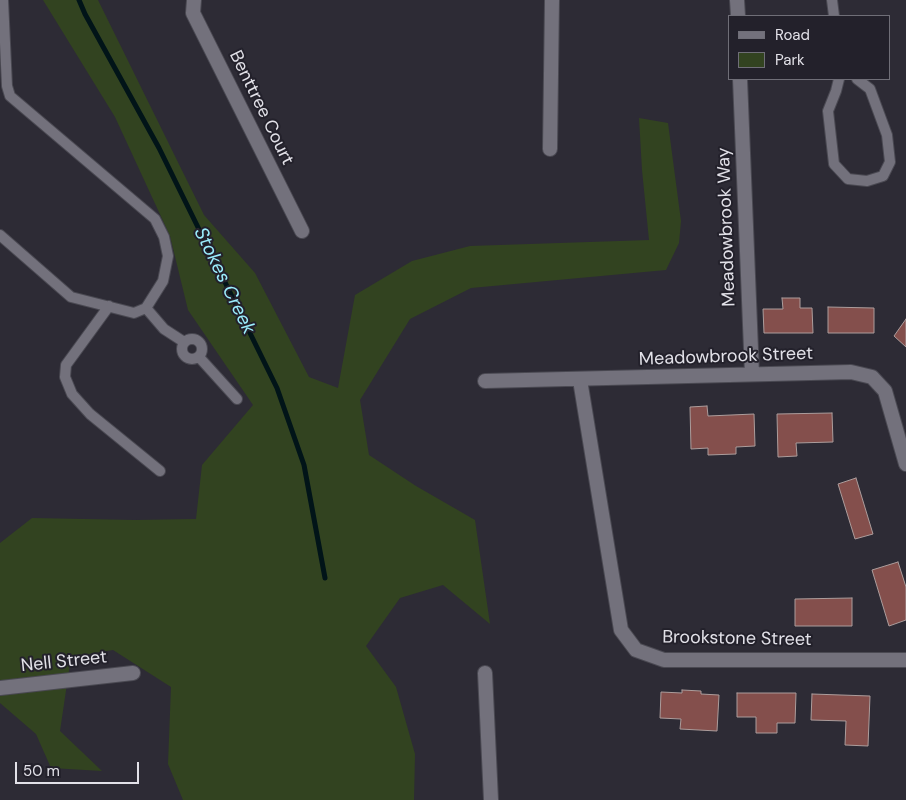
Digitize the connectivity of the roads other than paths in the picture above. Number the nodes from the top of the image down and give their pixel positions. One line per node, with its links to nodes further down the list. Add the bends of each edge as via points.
1 (3, 0): 15 (lane, via 10,96 155,219 164,237 168,256 163,281)
2 (194, 0): 12 (street, Benttree Court, via 194,13)
3 (552, 0): 11 (street)
4 (737, 0): 6 (street)
5 (832, 0): 7 (lane)
6 (738, 15)
7 (834, 15)
8 (740, 80): 18 (street, Meadowbrook Way)
9 (839, 80): 10 (lane, via 828,111 834,164 848,179 867,181 884,176 890,162 887,135 870,89)
10 (858, 80)
11 (550, 149)
12 (302, 231)
13 (0, 236): 14 (lane, via 71,297)
14 (109, 306): 15 (lane, via 134,313); 23 (lane, via 66,365 65,377 72,394 90,414)
15 (146, 308): 16 (lane, via 164,329)
16 (184, 342): 17 (lane, via 184,355 189,359); 17 (lane, via 192,338 199,341 202,349)
17 (199, 357): 21 (lane)
18 (752, 374): 19 (street, Meadowbrook Street); 22 (street, Meadowbrook Street, via 851,372 872,377 885,391)
19 (580, 380): 20 (street, Meadowbrook Street); 24 (street, Brookstone Street, via 621,630 636,650 664,660)
20 (485, 381)
21 (237, 399)
22 (906, 464)
23 (160, 471)
24 (906, 660)
25 (133, 673): 27 (street, Nell Street)
26 (486, 673): 28 (street)
27 (0, 688)
28 (490, 800)

